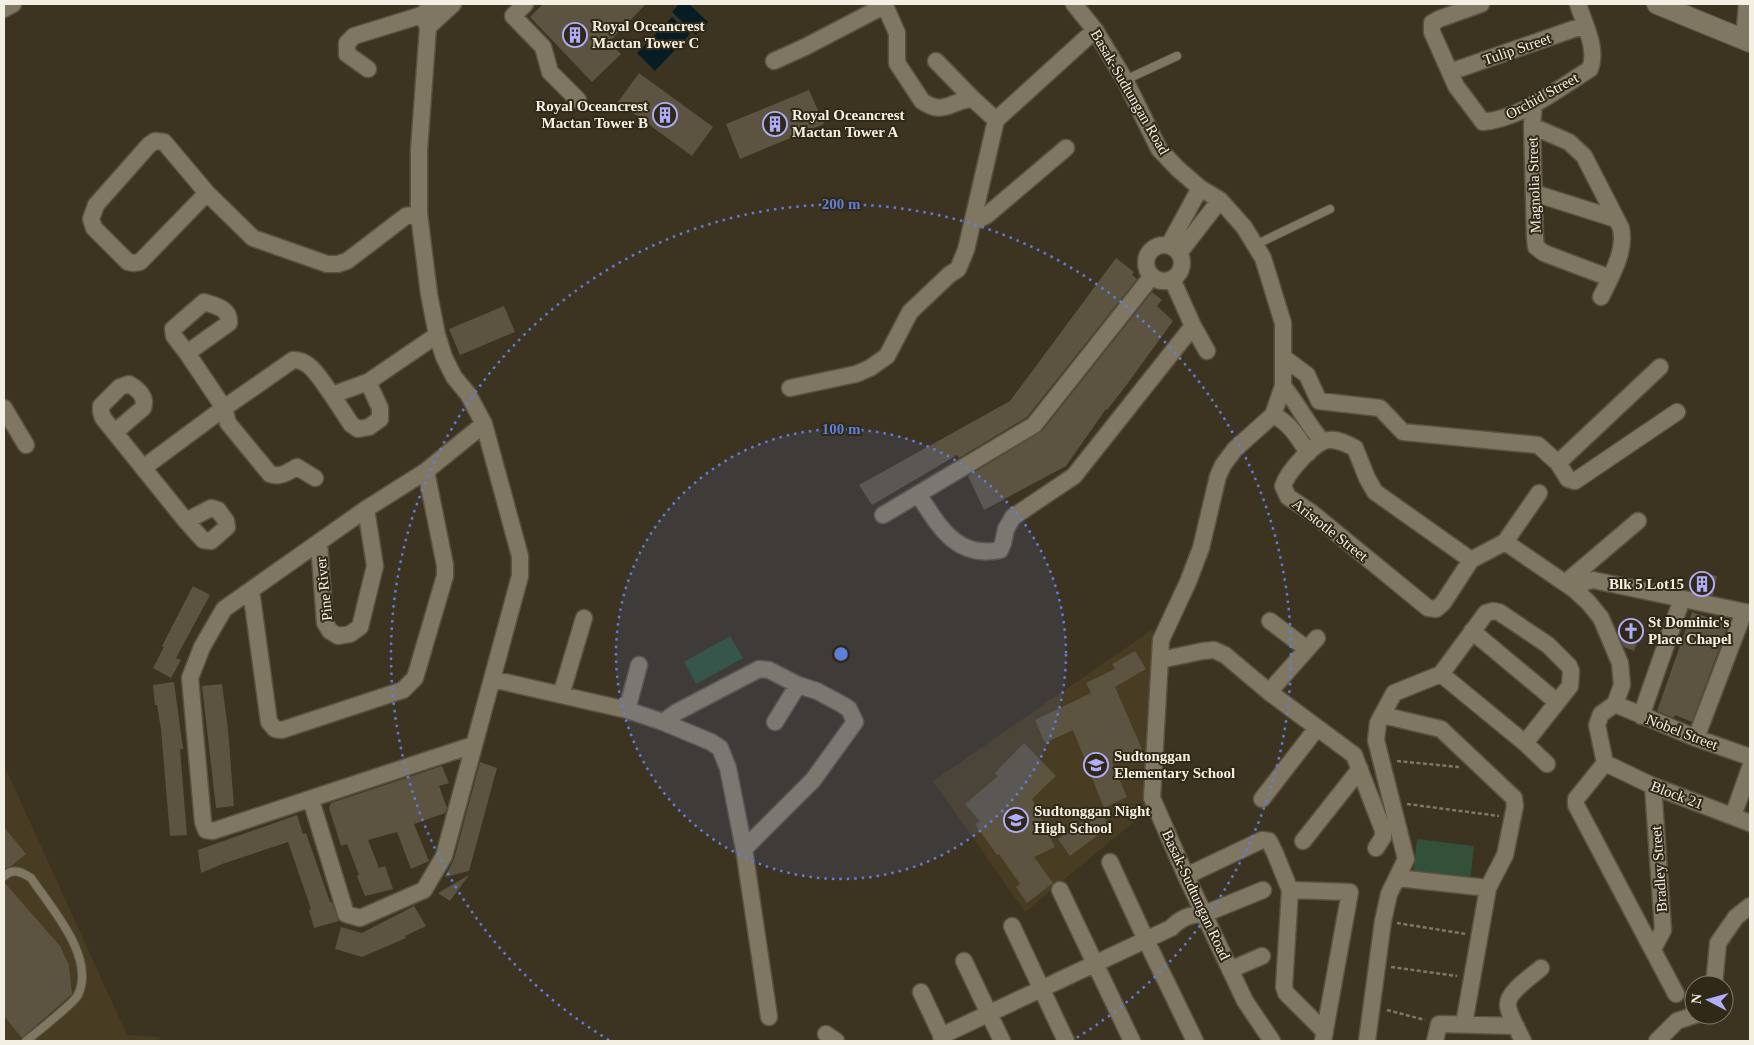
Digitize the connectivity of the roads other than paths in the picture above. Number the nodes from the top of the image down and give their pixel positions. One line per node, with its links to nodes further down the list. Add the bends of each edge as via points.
1 (453, 4): 8 (street)
2 (525, 4): 19 (street, via 513,16 543,47 550,72)
3 (1074, 4): 10 (street, Basak-Sudtungan Road)
4 (1482, 4): 16 (street, via 1432,23 1432,32)
5 (1578, 4): 9 (street)
6 (1657, 4): 11 (street)
7 (1747, 4): 11 (street)
8 (428, 15): 15 (street, via 354,36 347,43 347,54); 29 (street, via 419,150)
9 (1584, 25): 16 (street, Tulip Street); 20 (street, Orchid Street, via 1594,59 1590,68)
10 (1095, 30): 17 (street, Basak-Sudtungan Road); 21 (street)
11 (1747, 41)
12 (1177, 56): 17 (lane)
13 (774, 60): 18 (street, via 886,8 897,33 897,63 922,101 946,108)
14 (936, 61): 18 (street)
15 (368, 69)
16 (1450, 72): 20 (street, Orchid Street, via 1456,86 1483,122 1502,119)
17 (1125, 80): 24 (street, Basak-Sudtungan Road, via 1159,149)
18 (972, 99): 21 (street)
19 (578, 100)
20 (1534, 104): 22 (street, Magnolia Street)
21 (996, 120): 31 (street)
22 (1532, 126): 26 (street, Magnolia Street); 30 (street, via 1569,142 1584,156)
23 (1066, 148): 31 (street, via 987,215)
24 (1200, 188): 27 (street, Basak-Sudtungan Road); 33 (street)
25 (208, 193): 25 (street, via 164,142 155,141 96,205 91,219 94,228 128,262 134,264 140,262); 29 (street, via 252,238 327,264 347,262 406,216)
26 (1534, 193): 30 (street); 35 (street, Magnolia Street, via 1536,247)
27 (1220, 200): 32 (street, Basak-Sudtungan Road); 33 (street)
28 (1330, 209): 32 (lane)
29 (420, 214): 39 (street)
30 (1616, 219): 35 (street, via 1623,238)
31 (972, 223): 46 (street, via 958,269 910,312 888,356 856,374)
32 (1255, 245): 42 (street, Basak-Sudtungan Road, via 1263,258 1283,323)
33 (1174, 249): 34 (street, via 1157,246 1148,254 1146,266); 36 (street, via 1182,258 1181,271)
34 (1152, 276): 36 (street, via 1161,281); 62 (street, via 1034,425)
35 (1610, 278): 37 (street)
36 (1172, 279): 38 (street)
37 (1602, 297)
38 (1193, 326): 40 (street); 62 (street, via 1074,476 1013,517 1000,550 969,550 953,541)
39 (437, 335): 44 (street); 52 (street, via 454,376)
40 (1206, 351)
41 (187, 353): 48 (street)
42 (1283, 357): 45 (street, Basak-Sudtungan Road); 57 (street, via 1306,375 1319,401 1380,408 1403,432 1538,445)
43 (1660, 367): 57 (street)
44 (368, 382): 47 (street); 47 (street, via 380,408 380,419 369,427 358,429 351,424)
45 (1283, 386): 50 (street, Basak-Sudtungan Road); 54 (street, via 1297,403 1309,427)
46 (790, 388)
47 (332, 395): 48 (street, via 309,365 293,360)
48 (224, 408): 58 (street); 60 (street, via 228,423 270,474 282,475 297,467)
49 (1676, 412): 57 (street, via 1575,481 1568,479)
50 (1273, 415): 56 (street, via 1284,420); 77 (street, Basak-Sudtungan Road, via 1235,449 1223,465 1201,548 1161,640)
51 (6, 417): 55 (street)
52 (484, 424): 59 (street); 80 (street, via 520,556 520,576)
53 (115, 432): 58 (street)
54 (1326, 440): 56 (street, Aristotle Street); 69 (street, via 1341,441 1356,448 1375,492)
55 (26, 445)
56 (1308, 453): 69 (street, Aristotle Street, via 1286,477 1283,486 1288,497 1428,608 1436,609 1443,603)
57 (1558, 463)
58 (143, 468): 65 (street)
59 (426, 471): 63 (street); 71 (street, via 445,576 415,678 403,690 282,730 275,729 270,722)
60 (315, 478)
61 (1539, 493): 68 (street)
62 (918, 494): 64 (street)
63 (366, 509): 67 (street); 67 (street, Pine River, via 375,566 360,627 350,634 338,636 325,623)
64 (882, 515)
65 (186, 521)
66 (1638, 521): 70 (street)
67 (319, 542): 71 (street)
68 (1505, 542): 69 (street); 70 (street)
69 (1470, 560)
70 (1570, 586): 72 (street, via 1593,580); 85 (street, via 1601,618 1620,663 1622,686)
71 (250, 590): 102 (street, via 224,609 202,647 190,678 203,822 206,830 214,831)
72 (1682, 599): 73 (street); 88 (street)
73 (1747, 613): 92 (street)
74 (584, 618): 83 (street)
75 (1270, 621): 82 (street, via 1312,643)
76 (1472, 631): 79 (street); 84 (street); 84 (street, via 1486,613 1499,612 1548,644 1571,671 1570,686)
77 (1160, 660): 82 (street, via 1214,650 1225,655); 110 (street, Basak-Sudtungan Road, via 1152,798)
78 (639, 665): 86 (street)
79 (1441, 674): 87 (street, via 1394,693); 93 (street)
80 (492, 679): 83 (street); 94 (street)
81 (798, 685): 89 (street, via 769,670 759,669); 90 (street); 107 (street, via 817,690 843,705 855,722 813,780)
82 (1270, 692): 91 (street)
83 (561, 695): 86 (street)
84 (1557, 702): 93 (street)
85 (1615, 704): 88 (street, Nobel Street); 96 (street, via 1601,714 1597,725)
86 (627, 710): 89 (street)
87 (1382, 715): 111 (street, via 1376,740 1406,860); 112 (street, via 1441,729 1514,798 1505,855)
88 (1641, 716): 92 (street, Nobel Street)
89 (663, 722): 107 (street, via 720,748 728,768)
90 (775, 722)
91 (1317, 728): 99 (street, via 1354,755); 101 (street)
92 (1696, 738): 95 (street, Nobel Street)
93 (1525, 743): 97 (street)
94 (473, 745): 102 (street); 102 (street, via 444,856 424,890 360,918 346,914)
95 (1750, 756)
96 (1605, 763): 100 (street, Block 21); 120 (street, via 1576,799 1576,804)
97 (1547, 764)
98 (1750, 768): 103 (street)
99 (1360, 769): 105 (street); 106 (street, via 1383,830 1383,837)
100 (1653, 786): 103 (street, Block 21); 120 (street, Bradley Street, via 1663,930)
101 (1262, 798)
102 (311, 800)
103 (1733, 816): 104 (street, Block 21)
104 (1750, 823)
105 (1303, 841)
106 (1376, 848)
107 (744, 849): 131 (street)
108 (1110, 862): 119 (street)
109 (4, 876): 137 (lane, via 15,871 31,878 74,942 81,961 78,996)
110 (1186, 876): 115 (street, via 1266,840); 117 (street, Basak-Sudtungan Road)
111 (1397, 878): 112 (street); 143 (street, via 1389,894 1383,921)
112 (1488, 888): 133 (street)
113 (1060, 890): 123 (street)
114 (1263, 890): 117 (street)
115 (1290, 890): 135 (street, via 1284,988); 135 (street, via 1350,892)
116 (1750, 906): 126 (street, via 1736,917 1718,943)
117 (1204, 914): 119 (street, via 1197,922 1171,928); 125 (street, Basak-Sudtungan Road)
118 (1012, 926): 127 (street)
119 (1146, 940): 123 (street); 141 (street)
120 (1653, 949): 129 (street)
121 (1262, 956): 125 (street)
122 (964, 961): 130 (street)
123 (1094, 964): 127 (street); 140 (street)
124 (1541, 968): 134 (street, via 1508,998 1507,1006)
125 (1230, 970): 142 (street, Basak-Sudtungan Road, via 1245,1001)
126 (1715, 975)
127 (1042, 989): 130 (street); 139 (street)
128 (921, 992): 136 (street)
129 (1676, 994)
130 (989, 1013): 136 (street); 138 (street)
131 (769, 1017)
132 (1684, 1019): 146 (street, via 1677,1021)
133 (1464, 1024): 134 (street); 144 (street, via 1439,1024)
134 (1516, 1026): 145 (street)
135 (1324, 1037)
136 (943, 1038)
137 (26, 1041)
138 (1002, 1041)
139 (1066, 1041)
140 (1132, 1041)
141 (1195, 1041)
142 (1272, 1041)
143 (1366, 1041)
144 (1435, 1041)
145 (1523, 1041)
146 (1657, 1041)

